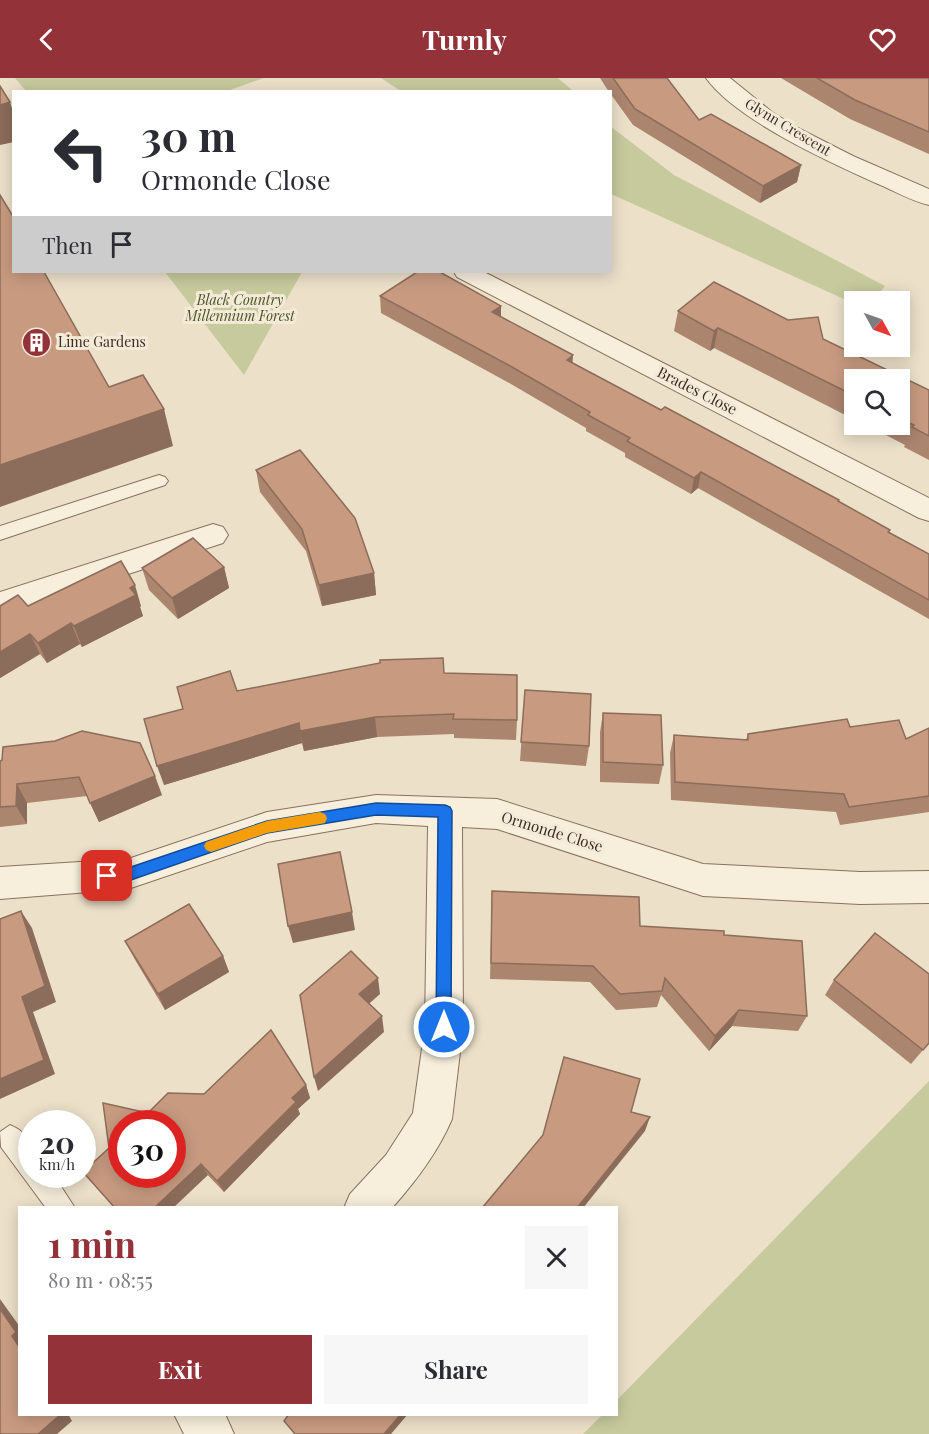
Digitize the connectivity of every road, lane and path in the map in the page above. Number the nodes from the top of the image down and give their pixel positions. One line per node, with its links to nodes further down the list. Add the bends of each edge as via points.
1 (717, 78): 2 (street, Glynn Crescent, via 737,97 812,146)
2 (929, 198)
3 (468, 273): 5 (street, Brades Close)
4 (159, 480): 6 (lane)
5 (929, 511)
6 (0, 533)
7 (213, 535): 8 (street)
8 (0, 604)
9 (445, 811): 10 (street, Ormonde Close, via 376,809 267,827 128,874); 11 (street, Ormonde Close, via 497,814 703,880 860,888); 16 (street, via 444,1027 432,1119 400,1169)
10 (0, 884)
11 (929, 887)
12 (10, 1138): 13 (lane)
13 (18, 1149)
14 (47, 1188): 15 (lane)
15 (61, 1206)
16 (366, 1206)
17 (198, 1416): 18 (street)
18 (212, 1434)

